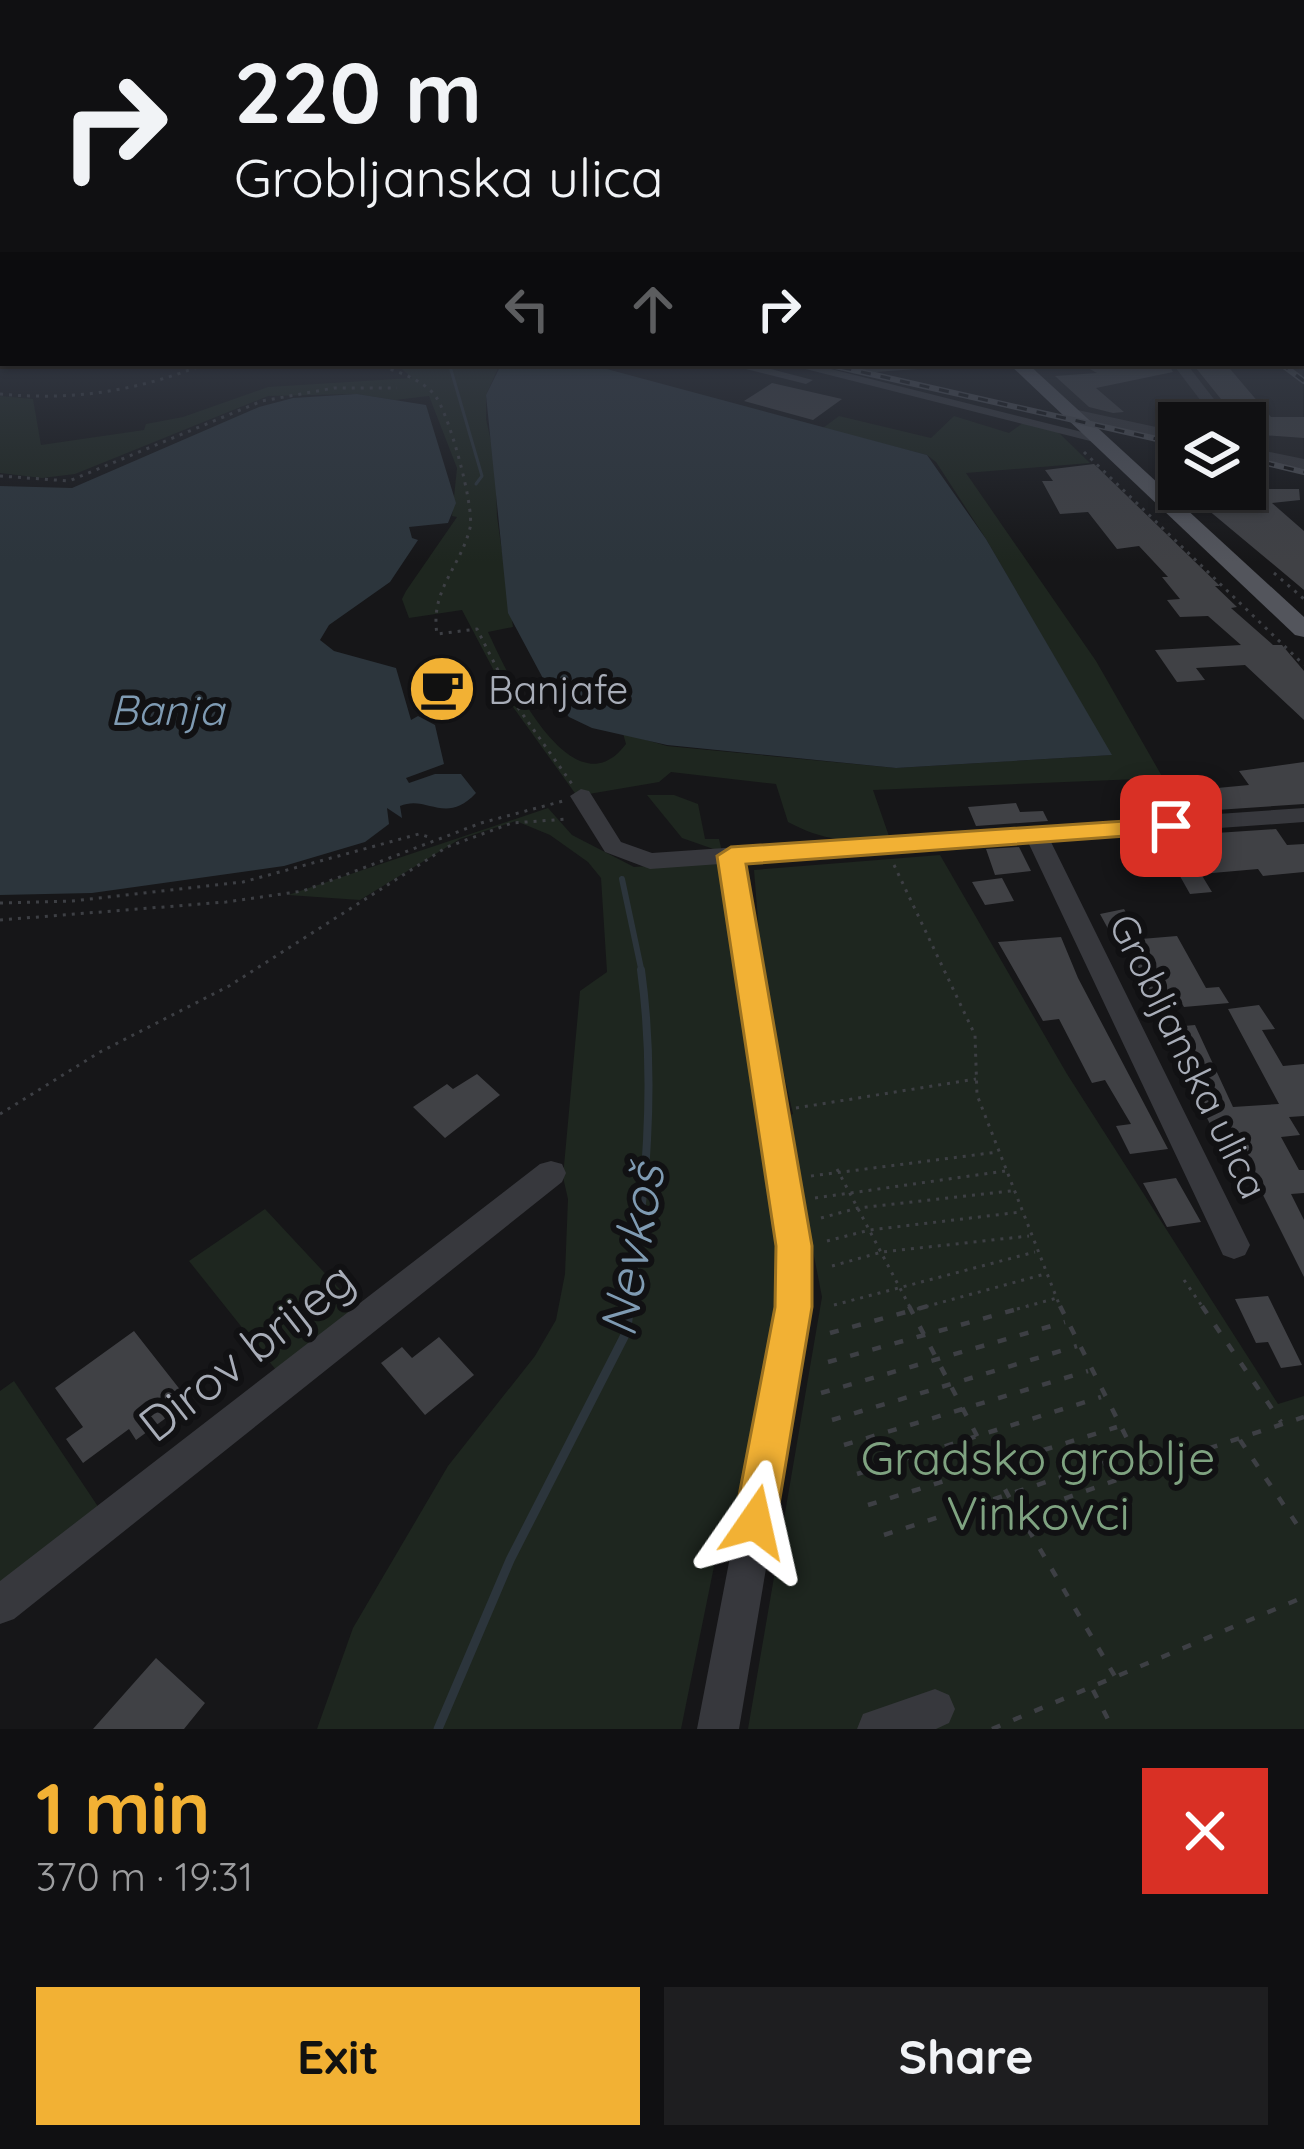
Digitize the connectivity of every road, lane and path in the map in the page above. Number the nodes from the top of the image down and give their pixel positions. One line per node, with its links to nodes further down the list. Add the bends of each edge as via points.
1 (264, 401): 10 (path, via 69,482)
2 (440, 401): 13 (path, via 472,521 442,579 432,616 437,634 477,629 514,702)
3 (947, 401): 6 (street)
4 (1058, 401): 5 (main road)
5 (1084, 425): 6 (street); 7 (street); 11 (main road)
6 (1055, 427): 12 (path)
7 (1158, 434)
8 (1266, 456): 9 (street)
9 (1304, 464)
10 (0, 476)
11 (1304, 630)
12 (1304, 665)
13 (588, 807): 18 (street, via 613,847 650,861); 20 (path, via 496,818 303,891); 23 (path, via 512,823 448,848 229,986)
14 (1304, 815): 16 (street)
15 (429, 837): 19 (path, via 243,882)
16 (1037, 837): 17 (street); 38 (street, Grobljanska ulica)
17 (886, 847): 18 (street); 21 (path, via 975,1035)
18 (731, 856): 22 (street)
19 (0, 903)
20 (0, 920)
21 (976, 1079): 22 (path); 24 (path)
22 (771, 1109): 80 (street, via 794,1246 794,1307)
23 (0, 1114)
24 (998, 1151): 25 (path); 26 (path)
25 (836, 1169): 28 (path); 29 (path)
26 (1005, 1171): 29 (path); 30 (path)
27 (550, 1173): 76 (street, Dirov brijeg)
28 (811, 1176)
29 (848, 1190): 31 (path); 32 (path)
30 (1012, 1191): 32 (path); 33 (path)
31 (813, 1198)
32 (858, 1208): 34 (path); 35 (path)
33 (1021, 1212): 35 (path); 36 (path)
34 (821, 1219)
35 (870, 1230): 37 (path); 39 (path)
36 (1030, 1236): 39 (path); 40 (path)
37 (827, 1241)
38 (1234, 1245)
39 (882, 1252): 41 (path); 44 (path)
40 (1037, 1252): 42 (path); 44 (path)
41 (832, 1266)
42 (1046, 1274): 45 (path); 47 (path)
43 (1184, 1280): 61 (path)
44 (900, 1286): 46 (path); 47 (path)
45 (1057, 1298): 48 (path); 50 (path)
46 (834, 1305)
47 (913, 1310): 49 (path); 50 (path)
48 (1067, 1322): 51 (path); 52 (path)
49 (830, 1333)
50 (926, 1334): 52 (path); 53 (path)
51 (1078, 1346): 54 (path); 55 (path)
52 (938, 1359): 55 (path); 56 (path)
53 (828, 1362)
54 (1090, 1371): 57 (path); 58 (path)
55 (951, 1384): 58 (path); 60 (path)
56 (821, 1393)
57 (1102, 1396): 62 (path); 63 (path)
58 (964, 1408): 63 (path); 65 (path)
59 (1304, 1417): 61 (path)
60 (832, 1420)
61 (1283, 1424): 64 (path)
62 (1118, 1426): 66 (path); 67 (path)
63 (978, 1436): 67 (path); 69 (path)
64 (1239, 1438): 68 (path); 74 (path)
65 (844, 1444)
66 (1134, 1454): 68 (path); 70 (path)
67 (995, 1468): 70 (path); 71 (path)
68 (1144, 1470): 72 (path)
69 (857, 1474)
70 (1008, 1495): 72 (path); 73 (path)
71 (868, 1505)
72 (1020, 1514): 77 (path)
73 (884, 1535)
74 (1304, 1535)
75 (1304, 1597): 77 (path)
76 (0, 1605)
77 (1116, 1678): 78 (path)
78 (1092, 1688): 82 (path); 83 (path)
79 (935, 1709): 81 (street)
80 (718, 1729)
81 (878, 1729)
82 (992, 1729)
83 (1113, 1729)

